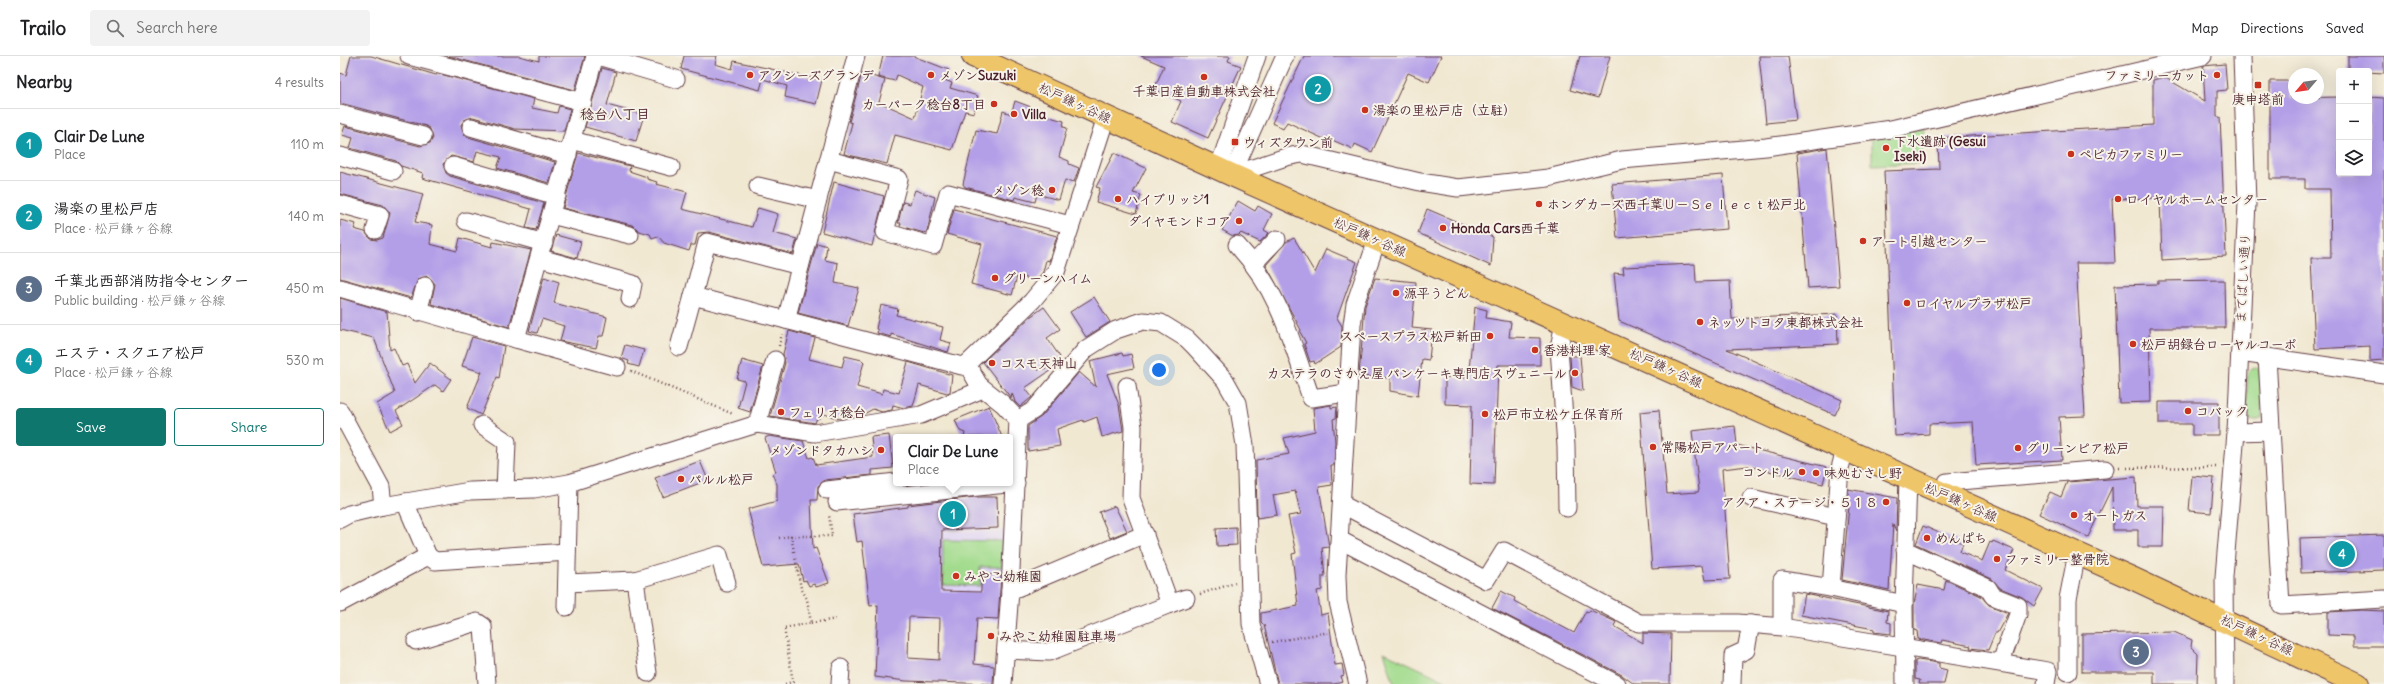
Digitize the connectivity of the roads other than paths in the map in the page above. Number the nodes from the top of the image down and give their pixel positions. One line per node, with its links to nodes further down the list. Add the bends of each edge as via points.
1 (409, 56): 9 (street)
2 (596, 56): 10 (street); 11 (street)
3 (856, 56): 18 (street)
4 (973, 56): 13 (main road, 松戸鎌ヶ谷線)
5 (1257, 56): 22 (street)
6 (1285, 56): 22 (street)
7 (2203, 56): 22 (street, via 1891,129 1766,147 1622,160 1548,178 1458,188 1420,182 1302,154)
8 (2242, 56): 47 (street, まてばしい通り, via 2247,203)
9 (433, 59): 11 (street)
10 (676, 79)
11 (583, 102): 16 (street)
12 (340, 114): 15 (street)
13 (1106, 117): 22 (main road, 松戸鎌ヶ谷線); 29 (street)
14 (470, 127): 16 (street)
15 (423, 136)
16 (570, 148): 20 (street); 24 (street)
17 (340, 156): 21 (street)
18 (829, 160): 25 (street); 29 (street, via 898,179 885,232 933,246 948,193)
19 (453, 166): 24 (street)
20 (671, 167)
21 (393, 171)
22 (1225, 172): 33 (main road, 松戸鎌ヶ谷線)
23 (758, 186): 25 (street)
24 (557, 196): 27 (street)
25 (818, 200): 37 (street)
26 (340, 204): 30 (street, via 380,215)
27 (552, 215): 31 (street); 35 (street)
28 (466, 221): 35 (street)
29 (1070, 225): 50 (street, via 1056,272 1032,301)
30 (375, 230)
31 (630, 236)
32 (1277, 239): 36 (street)
33 (1377, 240): 44 (main road, 松戸鎌ヶ谷線); 55 (street, via 1356,304)
34 (1237, 245): 36 (street)
35 (542, 251): 41 (street, via 633,284); 45 (street)
36 (1254, 263): 55 (street, via 1283,315 1311,398)
37 (800, 266): 40 (street, via 707,242); 43 (street)
38 (425, 286): 42 (street)
39 (340, 288): 42 (street)
40 (693, 296): 43 (street); 46 (street)
41 (630, 299)
42 (418, 312): 45 (street)
43 (786, 320): 50 (street, via 962,366)
44 (1564, 323): 62 (main road, 松戸鎌ヶ谷線); 75 (street, via 1559,348 1566,446)
45 (516, 339): 51 (street)
46 (679, 347)
47 (2240, 353): 48 (street); 61 (street, まてばしい通り)
48 (2267, 357): 52 (street); 60 (street)
49 (775, 360): 59 (street)
50 (967, 364): 54 (street)
51 (617, 367)
52 (2384, 374)
53 (1127, 386): 78 (street, via 1133,427 1131,498)
54 (983, 389): 57 (street, via 1003,404); 59 (street, via 920,415 828,432 815,434)
55 (1347, 394): 73 (street)
56 (340, 411): 74 (street, via 381,487)
57 (1018, 420): 64 (street); 104 (street, via 1034,410 1086,349 1116,330 1143,321 1155,322 1187,339 1225,380 1238,403 1245,445 1251,624)
58 (482, 425): 69 (street, via 507,442)
59 (754, 425): 66 (street)
60 (2271, 431): 61 (street); 89 (street, via 2281,605)
61 (2236, 432): 93 (street, まてばしい通り, via 2224,577)
62 (1845, 450): 65 (main road, 松戸鎌ヶ谷線); 76 (street, via 1840,468)
63 (2105, 469): 70 (street, via 1947,482)
64 (1014, 474): 88 (street)
65 (1908, 479): 70 (main road, 松戸鎌ヶ谷線); 80 (street)
66 (569, 483): 69 (street, via 534,489); 81 (street)
67 (893, 483): 68 (street, via 832,496)
68 (915, 486)
69 (505, 490): 72 (street, via 470,491)
70 (1941, 494): 82 (main road, 松戸鎌ヶ谷線)
71 (1751, 498): 76 (street)
72 (405, 502): 74 (street); 83 (street)
73 (1343, 504): 79 (street); 94 (street, via 1486,580 1504,551 1639,623)
74 (383, 506): 77 (street, via 349,514)
75 (1567, 508)
76 (1836, 517): 87 (street)
77 (340, 519)
78 (1145, 534): 88 (street); 98 (street, via 1178,601 1048,652)
79 (1340, 540): 105 (street, via 1338,595); 106 (street)
80 (1905, 550): 91 (street); 99 (street, via 1988,588 1993,596 2018,606 2018,614)
81 (567, 552): 83 (street, via 435,560); 85 (street)
82 (2077, 553): 93 (main road, 松戸鎌ヶ谷線); 100 (street, via 2068,600)
83 (428, 556): 90 (street)
84 (635, 580): 85 (street); 86 (street, via 719,555); 101 (street)
85 (567, 583): 92 (street)
86 (728, 583)
87 (1831, 588): 91 (street); 95 (street, via 1782,580)
88 (1010, 591): 98 (street)
89 (2384, 599)
90 (340, 603)
91 (1904, 604): 97 (street)
92 (566, 607)
93 (2224, 620): 110 (street, まてばしい通り); 111 (main road, 松戸鎌ヶ谷線)
94 (1751, 624): 95 (street); 107 (street, via 1746,650 1733,656)
95 (1782, 627): 97 (street)
96 (416, 642): 102 (street, via 477,622 483,626)
97 (1905, 649): 99 (street); 108 (street)
98 (1006, 650): 103 (street)
99 (2001, 662): 109 (street, via 2048,671)
100 (2068, 672)
101 (648, 673)
102 (487, 684)
103 (1003, 684)
104 (1268, 684)
105 (1358, 684)
106 (1617, 684)
107 (1732, 684)
108 (1904, 684)
109 (2046, 684)
110 (2225, 684)
111 (2358, 684)

